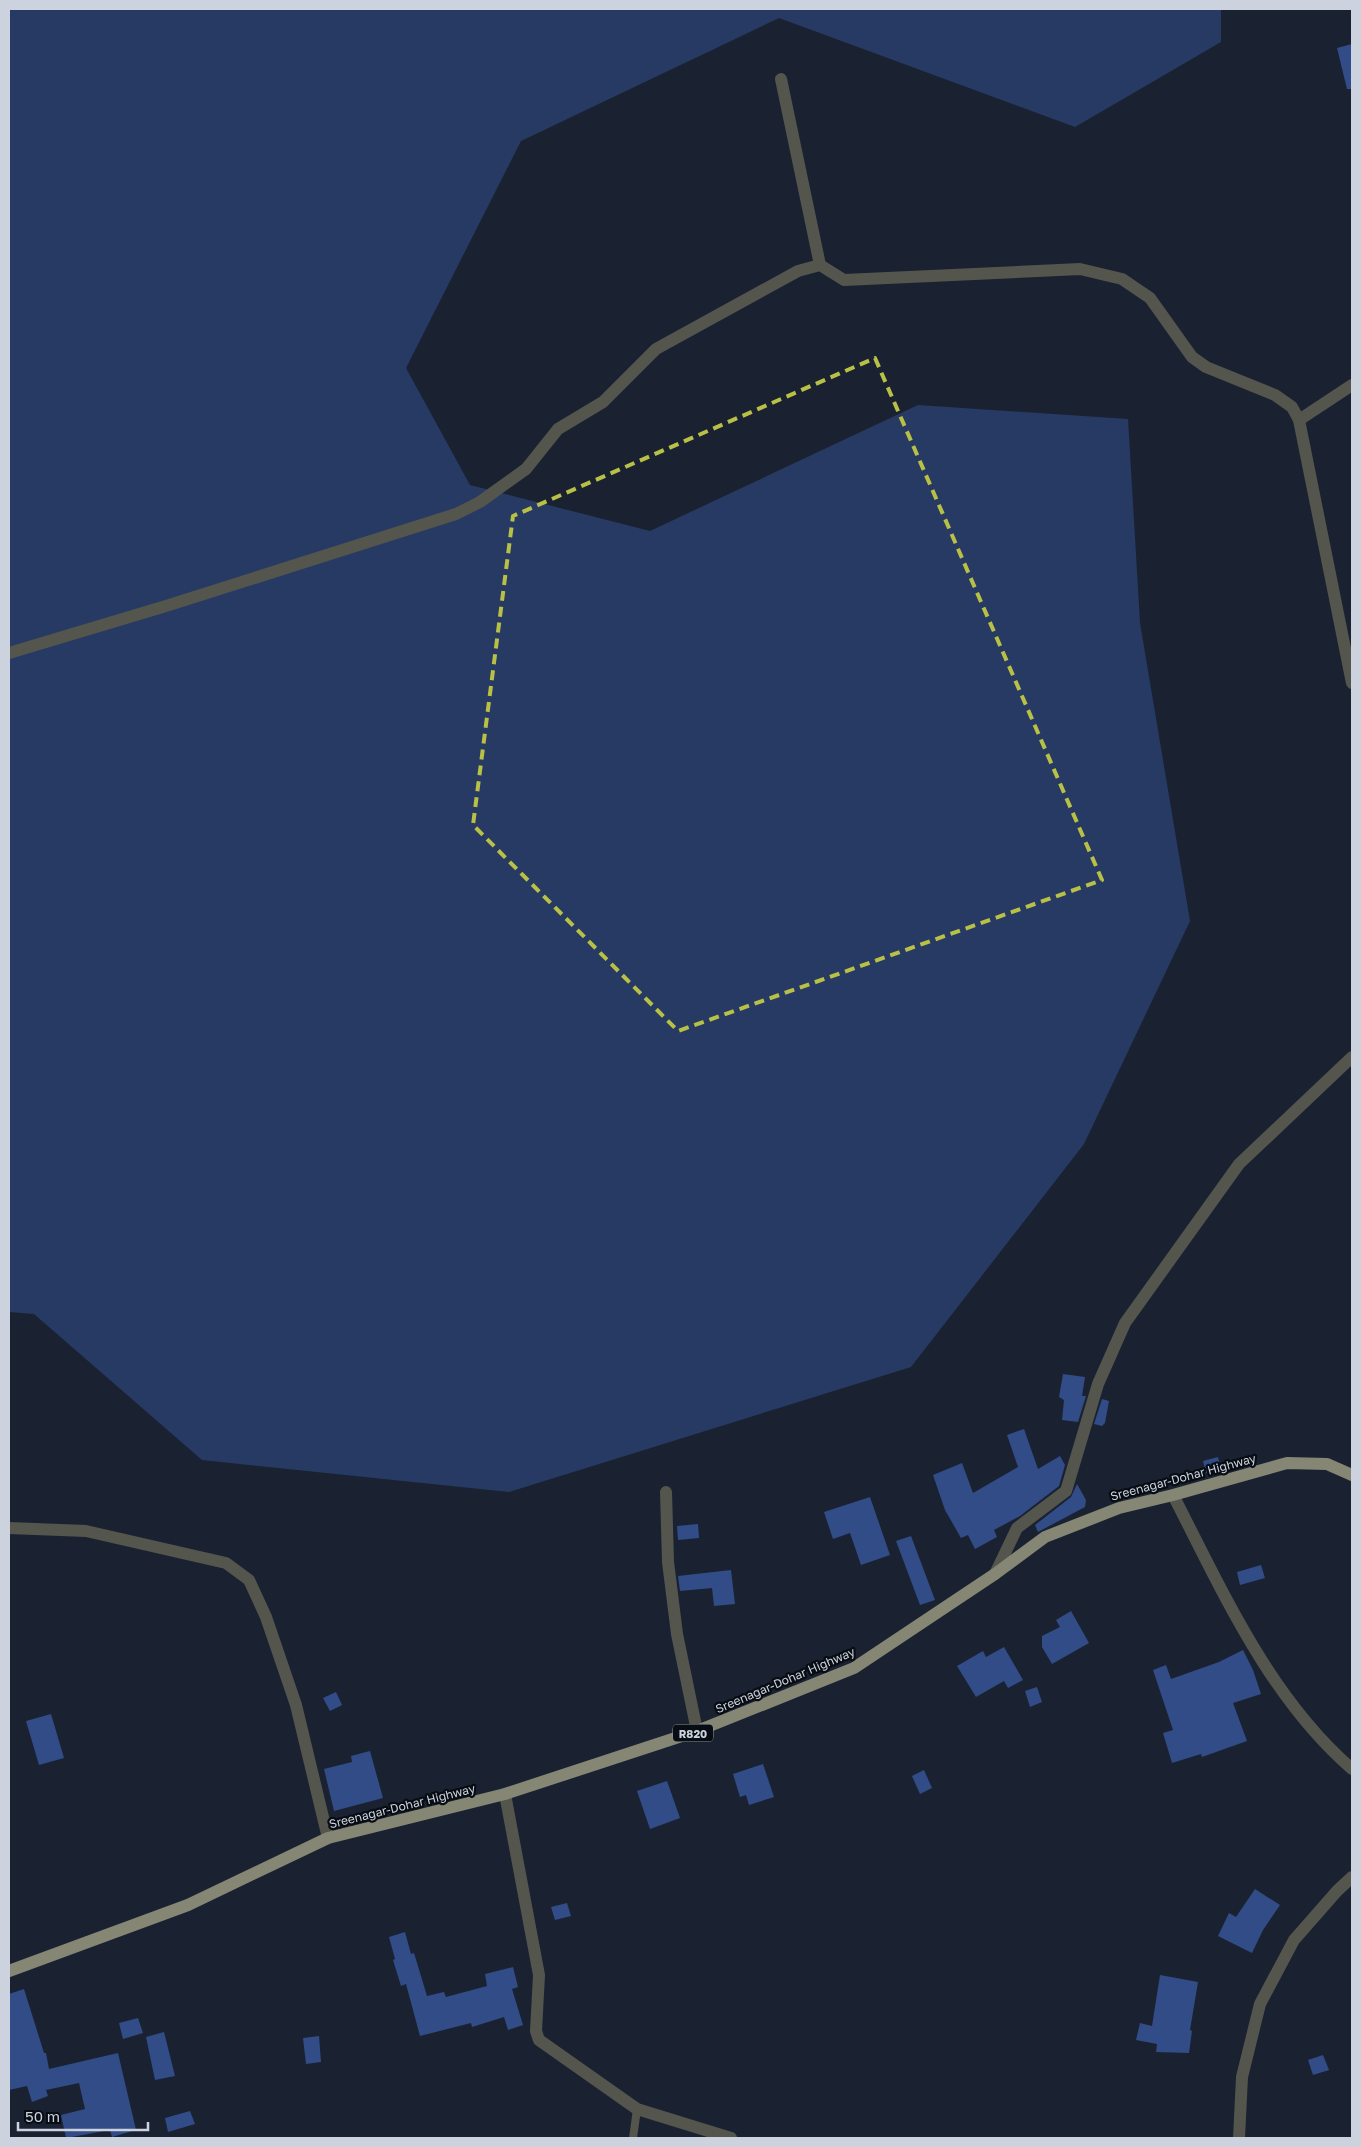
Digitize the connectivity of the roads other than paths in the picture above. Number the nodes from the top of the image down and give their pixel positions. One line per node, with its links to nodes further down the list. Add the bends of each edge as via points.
1 (781, 79): 2 (street)
2 (820, 265): 4 (street, via 844,280 1080,269 1122,279 1150,298 1192,357 1206,367 1275,395 1292,406); 5 (street, via 798,272 656,350 603,402 558,429 526,469 464,510 166,606)
3 (1352, 384): 4 (street)
4 (1299, 420): 6 (street)
5 (9, 652)
6 (1352, 683)
7 (1352, 1056): 12 (street, via 1239,1164 1125,1323 1098,1384 1066,1491 1017,1528)
8 (1352, 1475): 10 (main road, Sreenagar-Dohar Highway / R820, via 1327,1464 1287,1463)
9 (666, 1492): 13 (street, via 668,1562 675,1616)
10 (1173, 1495): 12 (main road, Sreenagar-Dohar Highway / R820, via 1119,1508 1045,1537); 14 (street, via 1223,1594 1280,1690)
11 (9, 1528): 16 (street, via 86,1531 226,1563 249,1580 266,1617 296,1704)
12 (995, 1574): 13 (main road, Sreenagar-Dohar Highway / R820, via 854,1668)
13 (697, 1731): 15 (main road, Sreenagar-Dohar Highway / R820)
14 (1352, 1769)
15 (505, 1794): 16 (main road, Sreenagar-Dohar Highway / R820); 19 (street, via 539,1975 536,2031 539,2040)
16 (328, 1838): 18 (main road, Sreenagar-Dohar Highway / R820, via 188,1905)
17 (1352, 1877): 22 (street, via 1294,1940 1260,2004 1242,2078)
18 (9, 1971)
19 (637, 2110): 20 (lane); 21 (street)
20 (633, 2138)
21 (730, 2138)
22 (1239, 2138)

